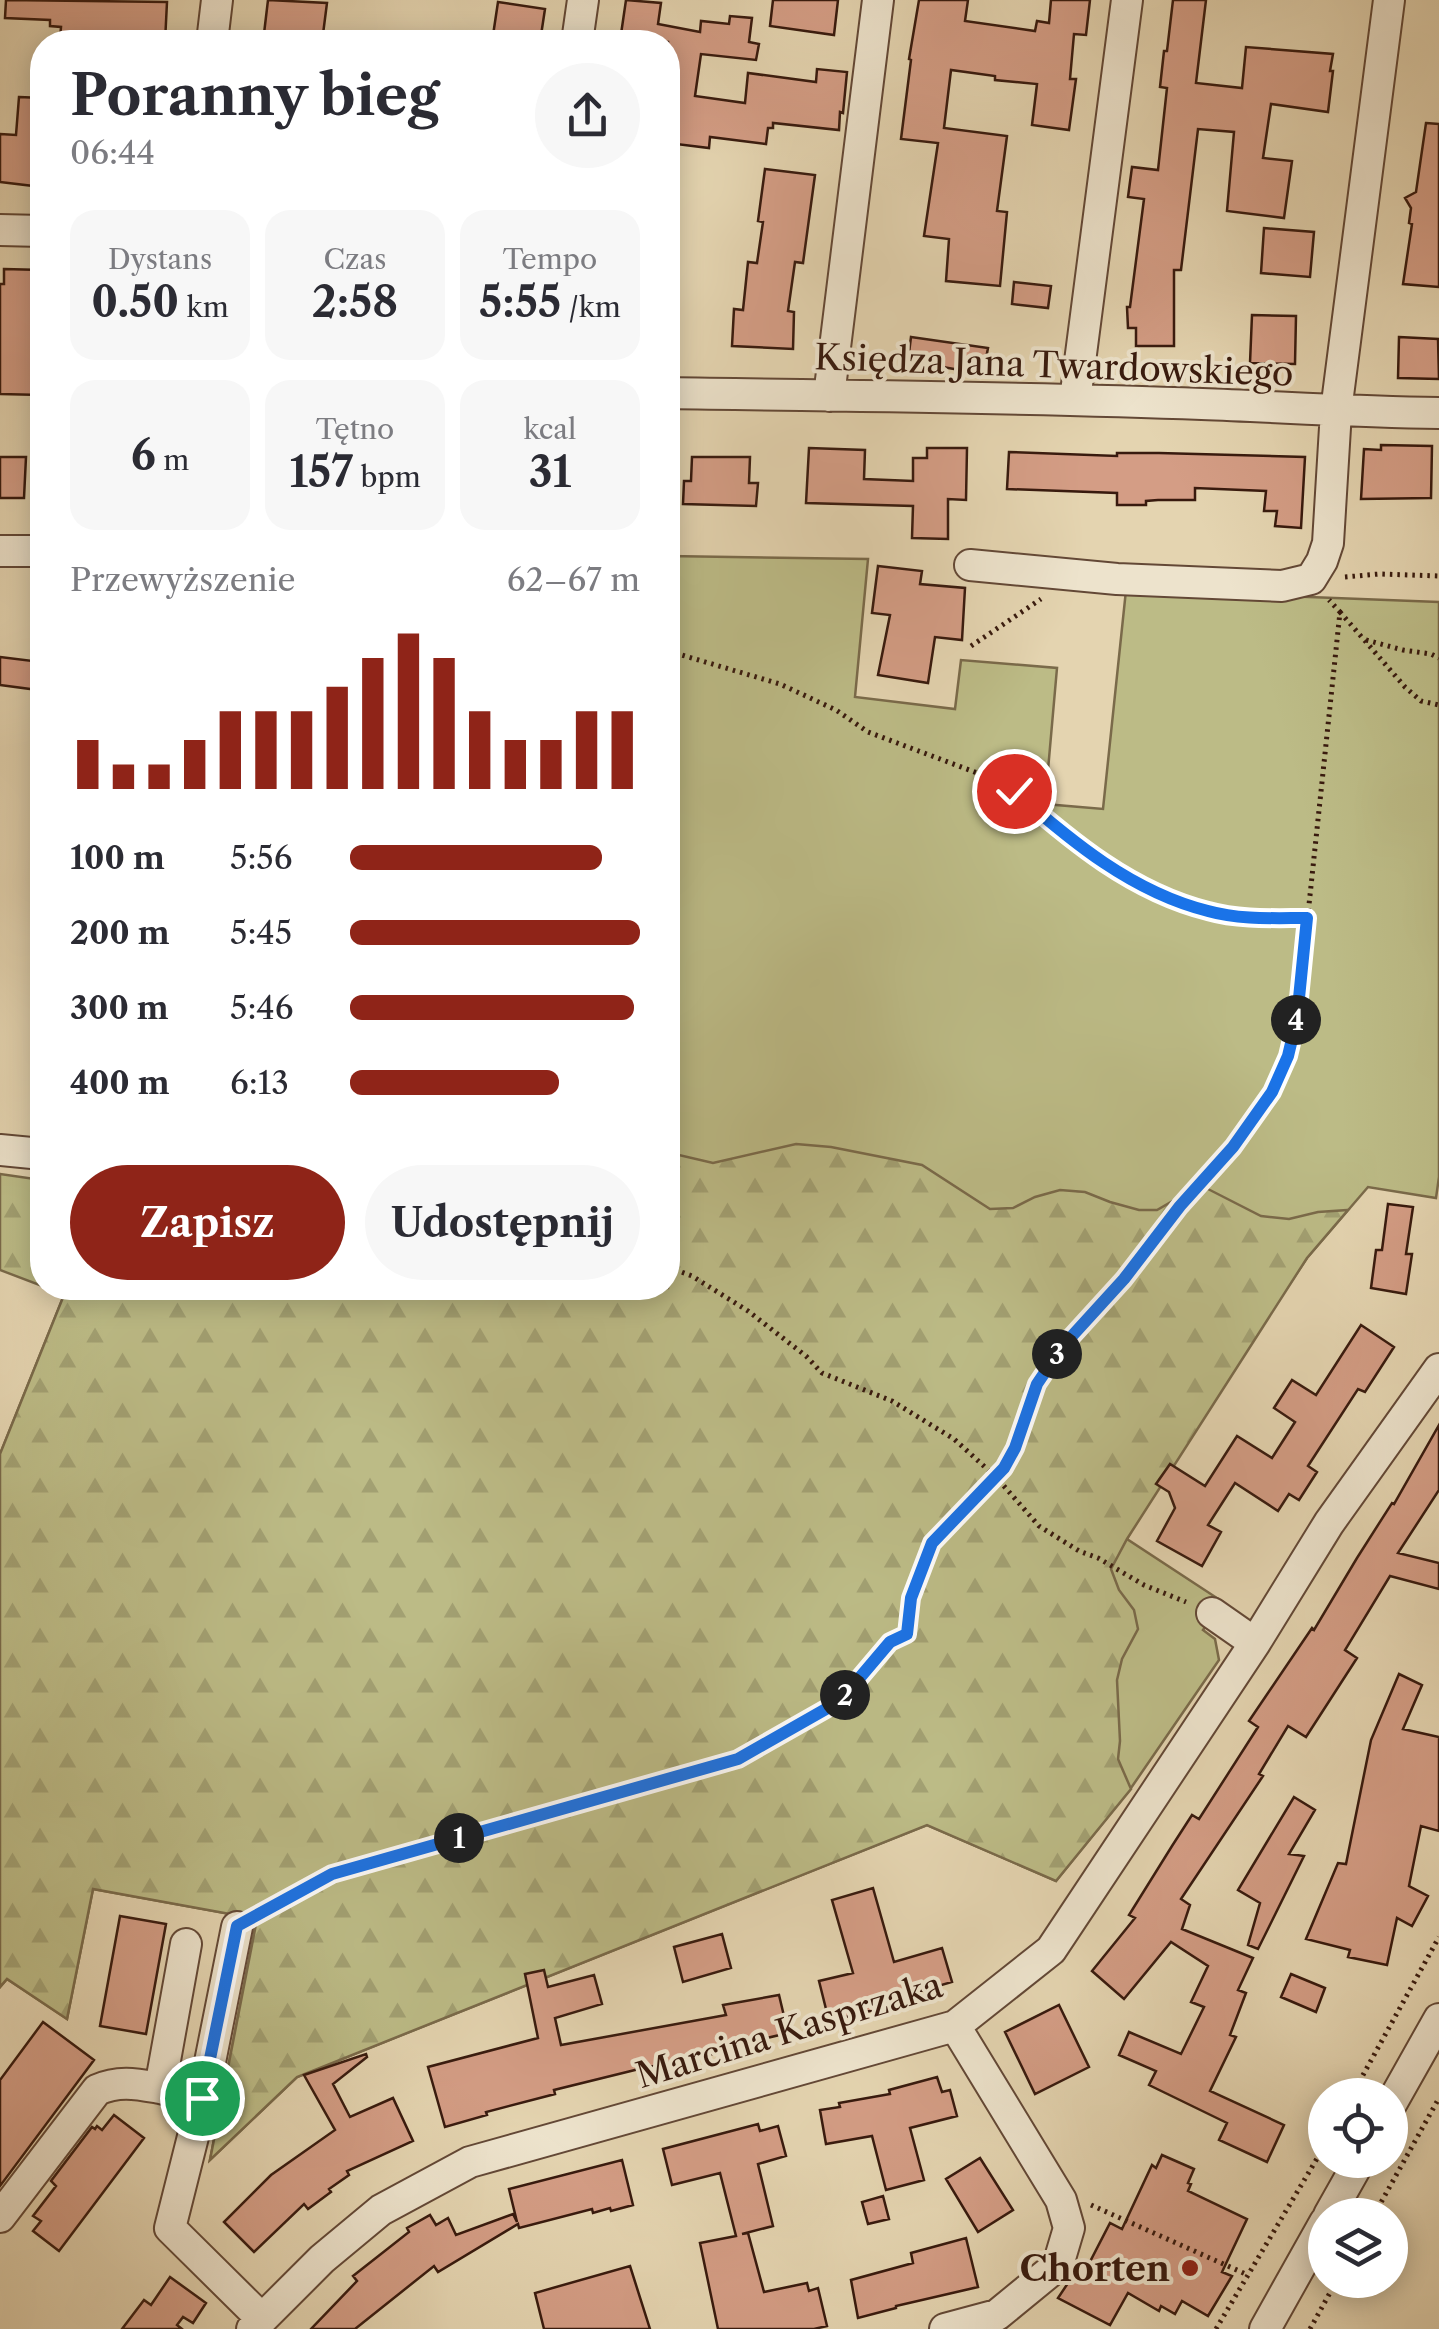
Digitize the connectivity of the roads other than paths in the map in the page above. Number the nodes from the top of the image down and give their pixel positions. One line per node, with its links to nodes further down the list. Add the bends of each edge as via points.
1 (218, 0): 6 (street)
2 (583, 0): 7 (street)
3 (878, 0): 11 (street)
4 (1127, 0): 12 (street)
5 (1389, 0): 13 (street)
6 (214, 30)
7 (579, 30)
8 (0, 230): 9 (street)
9 (30, 231)
10 (680, 392): 11 (street, Księdza Jana Twardowskiego)
11 (829, 396): 12 (street, Księdza Jana Twardowskiego)
12 (1075, 400): 13 (street, Księdza Jana Twardowskiego)
13 (1336, 411): 14 (street, Księdza Jana Twardowskiego); 17 (street, via 1328,543 1311,579 1282,586 1117,579)
14 (1439, 413)
15 (30, 550): 16 (street)
16 (0, 551)
17 (970, 564)
18 (0, 1150): 19 (street)
19 (30, 1153)
20 (1439, 1370): 22 (street, Marcina Kasprzaka, via 1329,1522)
21 (1212, 1612): 22 (street)
22 (1255, 1643): 26 (street, Marcina Kasprzaka, via 1051,1950)
23 (237, 1926): 29 (street)
24 (186, 1944): 28 (street)
25 (1439, 2019): 27 (street)
26 (955, 2026): 32 (street, Marcina Kasprzaka, via 470,2162 381,2210); 33 (street, via 1061,2200 1069,2228 1058,2264 996,2315)
27 (1406, 2078)
28 (160, 2088): 29 (street); 30 (street, via 129,2083 97,2090)
29 (202, 2098): 32 (street, via 170,2228)
30 (0, 2216)
31 (1308, 2252): 34 (street)
32 (257, 2324)
33 (945, 2329)
34 (1265, 2329)

